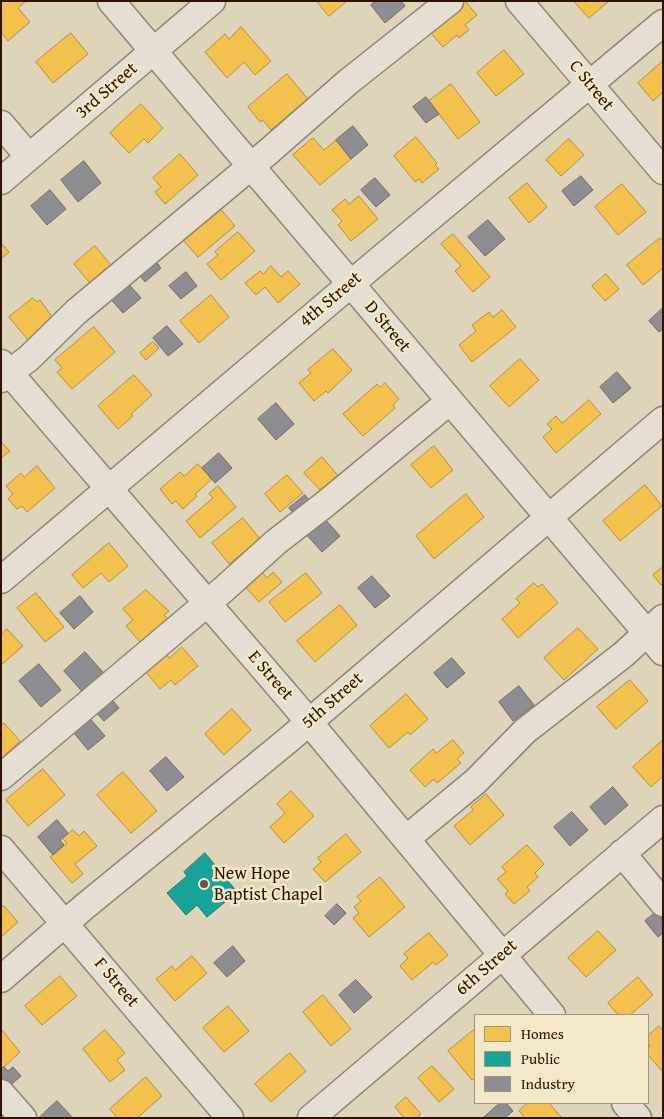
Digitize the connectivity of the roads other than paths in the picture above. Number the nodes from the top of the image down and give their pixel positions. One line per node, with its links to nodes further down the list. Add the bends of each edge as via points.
1 (111, 1): 6 (street, D Street)
2 (212, 1): 6 (street, 3rd Street)
3 (450, 1): 10 (street, via 348,82)
4 (519, 1): 7 (street, C Street)
5 (663, 23): 7 (street, 4th Street)
6 (153, 51): 9 (street, 3rd Street); 10 (street, D Street)
7 (589, 83): 11 (street, C Street); 13 (street, 4th Street)
8 (1, 124): 9 (street)
9 (29, 157): 12 (street, 3rd Street)
10 (251, 167): 13 (street, D Street); 14 (street, via 76,312 29,358)
11 (663, 171)
12 (1, 181)
13 (350, 284): 15 (street, D Street); 17 (street, 4th Street)
14 (4, 372): 17 (street, E Street)
15 (450, 401): 18 (street, D Street); 20 (street, via 276,542)
16 (663, 420): 18 (street, 5th Street)
17 (109, 488): 19 (street, 4th Street); 20 (street, E Street)
18 (549, 518): 21 (street, D Street); 23 (street, 5th Street)
19 (1, 580)
20 (207, 603): 23 (street, E Street); 24 (street)
21 (654, 625): 22 (street, D Street); 26 (street, via 624,654 525,731 476,781)
22 (663, 652)
23 (309, 722): 26 (street, E Street); 30 (street, 5th Street)
24 (1, 777)
25 (663, 818): 28 (street, 6th Street)
26 (406, 839): 31 (street, E Street)
27 (1, 849): 30 (street, F Street)
28 (622, 853): 29 (street); 31 (street, 6th Street)
29 (663, 903)
30 (65, 924): 32 (street, 5th Street); 37 (street, F Street)
31 (504, 954): 33 (street, E Street); 38 (street, 6th Street)
32 (1, 979)
33 (551, 1014)
34 (1, 1093): 36 (street)
35 (626, 1104): 39 (street)
36 (23, 1118)
37 (230, 1118)
38 (311, 1118)
39 (638, 1118)

